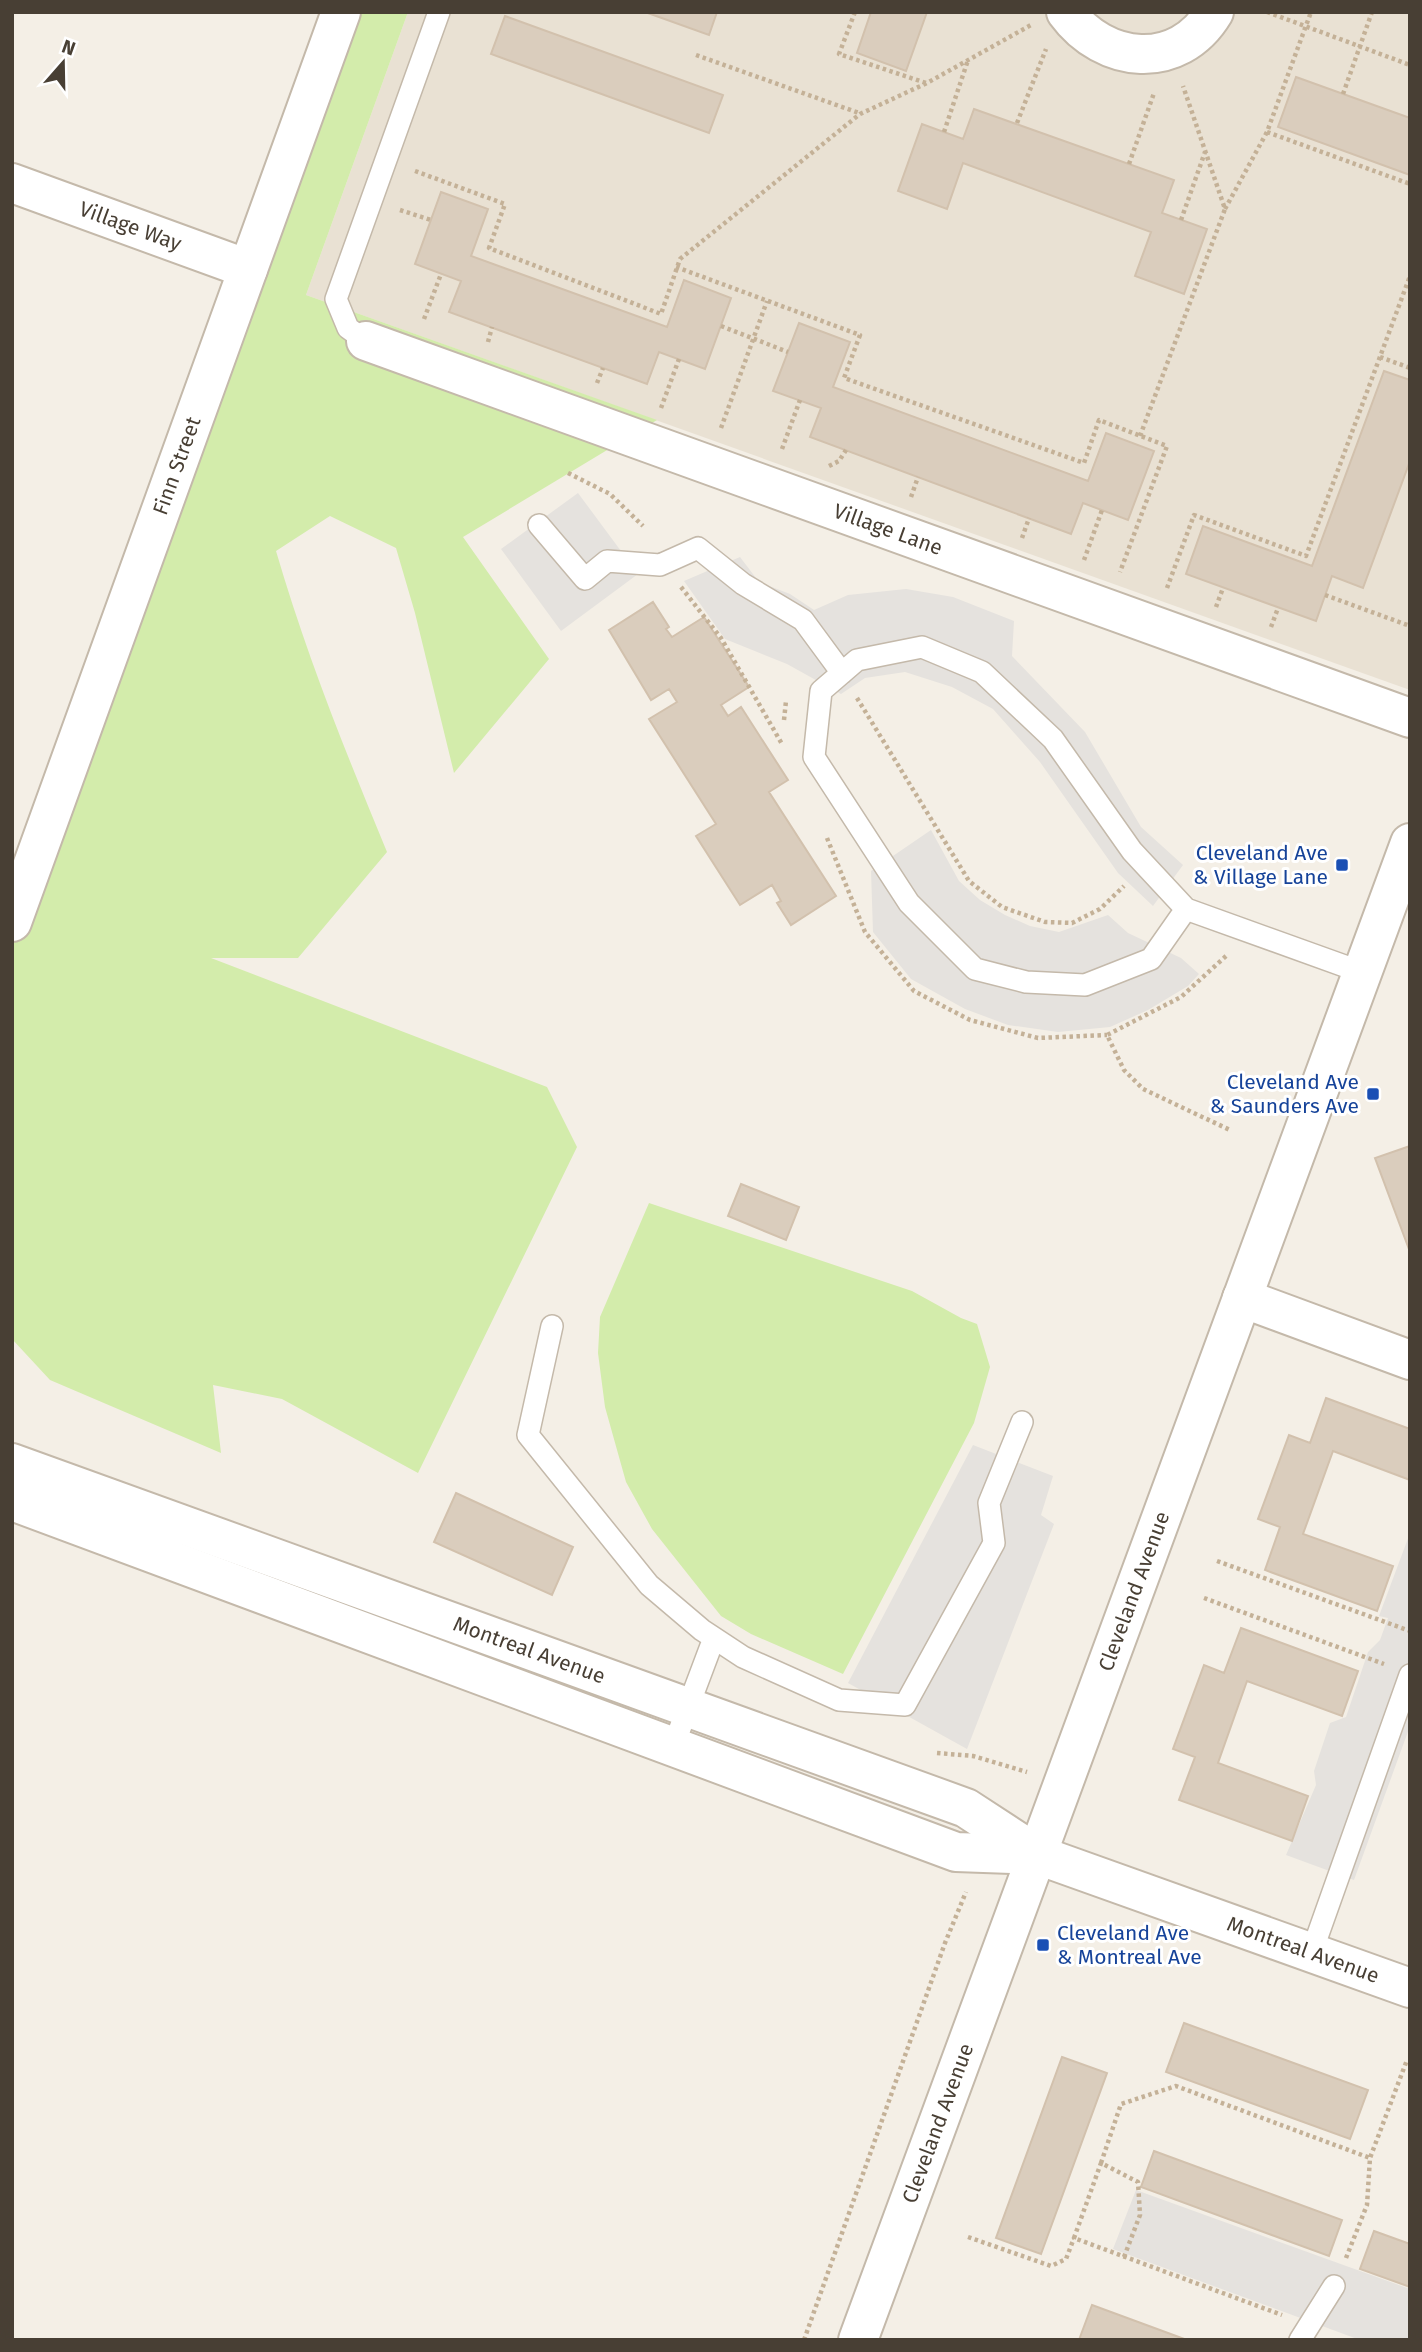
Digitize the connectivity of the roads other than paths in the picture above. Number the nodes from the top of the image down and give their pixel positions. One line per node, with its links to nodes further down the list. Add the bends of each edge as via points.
1 (341, 12): 6 (street, Finn Street)
2 (439, 12): 7 (lane, via 337,299 348,328)
3 (1214, 12): 4 (street, via 1196,34 1170,49 1149,54 1122,53 1098,44 1078,28)
4 (1051, 24)
5 (12, 183): 6 (street, Village Way)
6 (248, 269): 12 (street, Finn Street)
7 (366, 341): 10 (street, Village Lane)
8 (539, 525): 9 (lane, via 585,579 607,561 660,565 698,548 743,584 803,620)
9 (842, 673): 13 (lane, via 857,660 922,647 982,672 1054,739 1145,866); 13 (lane, via 821,691 814,757 909,903 975,969 1026,982 1085,985 1151,959)
10 (1410, 718)
11 (1410, 843): 15 (street, Cleveland Avenue)
12 (23, 858): 14 (street, Finn Street)
13 (1186, 909): 15 (lane)
14 (12, 922)
15 (1364, 973): 16 (street, Cleveland Avenue)
16 (1242, 1298): 18 (street); 26 (street, Cleveland Avenue)
17 (552, 1326): 22 (lane, via 528,1435 649,1585)
18 (1410, 1360)
19 (1022, 1422): 22 (lane, via 989,1503 994,1543 905,1705 839,1700 743,1657)
20 (12, 1463): 24 (street, Montreal Avenue)
21 (12, 1502): 25 (street, Montreal Avenue)
22 (714, 1638): 24 (lane)
23 (1406, 1680): 27 (lane)
24 (688, 1707): 25 (lane); 26 (street, Montreal Avenue, via 966,1808)
25 (673, 1747): 26 (street, Montreal Avenue, via 956,1852)
26 (1038, 1855): 27 (street, Montreal Avenue); 31 (street, Cleveland Avenue)
27 (1311, 1954): 28 (street, Montreal Avenue)
28 (1410, 1988)
29 (1334, 2286): 30 (lane)
30 (1304, 2333)
31 (858, 2340)

